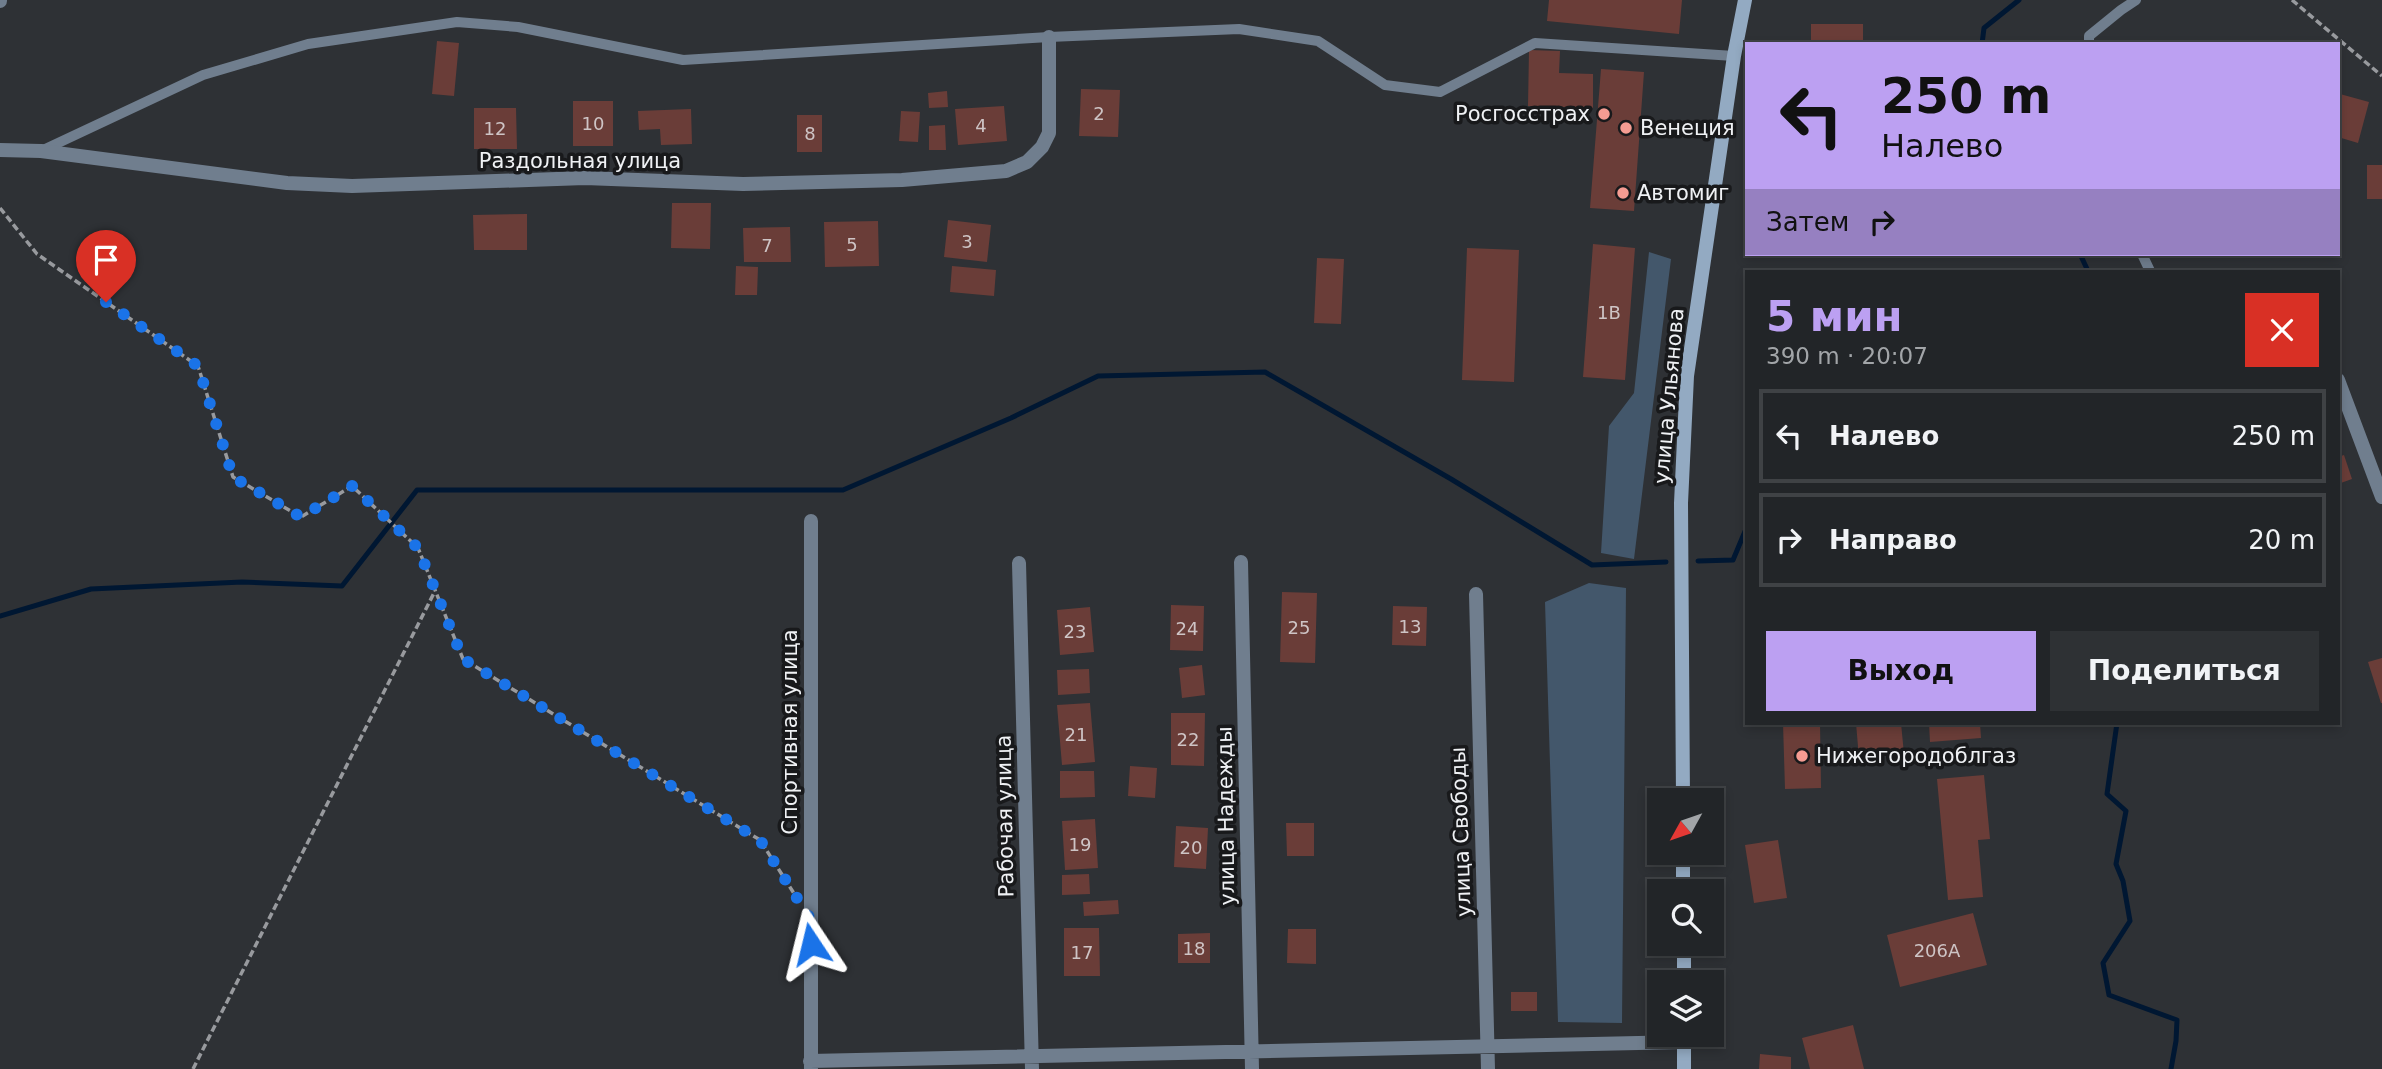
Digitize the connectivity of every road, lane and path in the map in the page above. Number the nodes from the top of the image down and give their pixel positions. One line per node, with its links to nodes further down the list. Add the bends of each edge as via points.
1 (1745, 0): 6 (main road, улица Ульянова)
2 (2136, 0): 5 (lane, via 2089,36)
3 (2292, 0): 7 (path)
4 (1049, 37): 6 (lane, via 1239,29 1318,41 1385,85 1440,92 1535,43); 9 (lane, via 683,60 518,27 457,22 308,44 203,75); 9 (street, Раздольная улица, via 1049,133 1027,162 1006,171 902,180 756,183 585,178 352,186 287,183)
5 (2089, 42)
6 (1734, 56): 18 (main road, улица Ульянова, via 1687,376 1681,503)
7 (2382, 76)
8 (0, 150): 9 (street, Раздольная улица)
9 (41, 151)
10 (0, 208): 16 (path, via 37,254 198,366 233,477 301,517 352,486 418,548)
11 (2340, 385): 12 (street)
12 (2382, 497)
13 (811, 521): 25 (street, Спортивная улица)
14 (1019, 562): 24 (street, Рабочая улица)
15 (1241, 562): 23 (street, улица Надежды)
16 (435, 591): 19 (path, via 463,659 760,840); 26 (path)
17 (1476, 594): 21 (street, улица Свободы)
18 (1683, 788)
19 (796, 897)
20 (1647, 1040): 21 (street)
21 (1488, 1046): 23 (street); 28 (street, улица Свободы)
22 (1684, 1047): 29 (main road)
23 (1252, 1051): 24 (street); 27 (street, улица Надежды)
24 (1032, 1063): 25 (street)
25 (811, 1065)
26 (193, 1069)
27 (1252, 1069)
28 (1488, 1069)
29 (1684, 1069)

